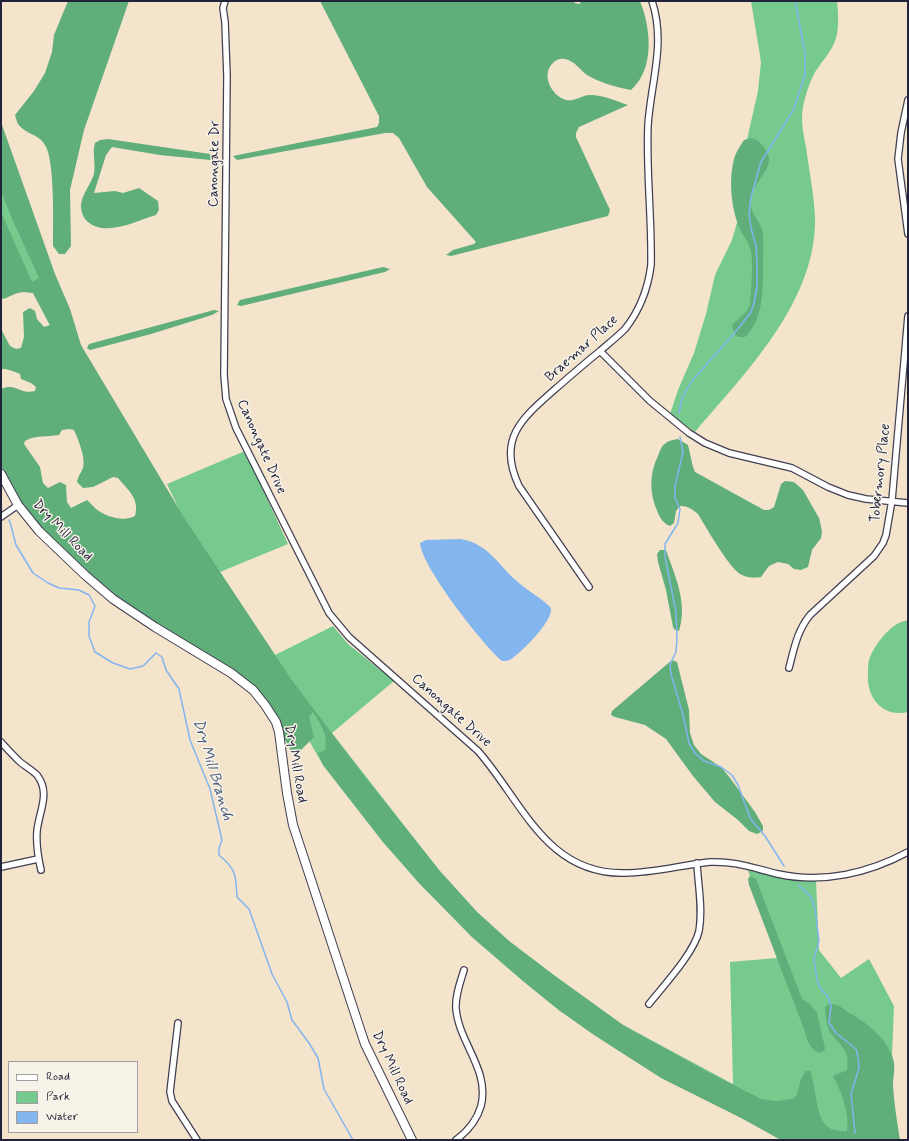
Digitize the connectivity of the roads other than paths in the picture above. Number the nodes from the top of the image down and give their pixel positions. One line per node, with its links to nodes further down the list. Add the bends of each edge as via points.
1 (225, 1): 6 (street, Canongate Dr, via 223,8 227,84)
2 (652, 1): 7 (street, Braemar Place, via 657,17 659,39 648,125 651,257 649,280 642,302 633,318 618,336)
3 (908, 100): 4 (street, via 898,152)
4 (908, 234)
5 (908, 316): 9 (street, Tobermory Place)
6 (224, 328): 18 (street, Canongate Drive, via 224,383 233,421 324,604 340,627 475,747 542,836 566,857 591,868 616,873)
7 (600, 350): 9 (street, via 650,401 705,443 729,454 792,468 848,495); 13 (street, Braemar Place, via 529,412 518,425 511,451 512,469 519,486)
8 (1, 474): 11 (street, Dry Mill Road)
9 (892, 500): 10 (street); 14 (street, Tobermory Place, via 883,543 874,556 804,622)
10 (908, 503)
11 (18, 505): 12 (street); 25 (street, Dry Mill Road, via 39,531 113,599 155,628 231,673 253,690 276,722 293,825 365,1044)
12 (1, 517)
13 (589, 587)
14 (789, 668)
15 (1, 742): 17 (street, via 10,753 36,774 42,784 45,797 37,830)
16 (908, 852): 18 (street, Canongate Drive, via 866,870 820,877 792,877 732,862)
17 (38, 859): 19 (street); 20 (street)
18 (697, 863): 22 (street, via 700,923 696,940)
19 (1, 867)
20 (41, 870)
21 (464, 970): 26 (street, via 456,999 456,1009 480,1071 483,1090 475,1119 468,1130)
22 (649, 1004)
23 (178, 1023): 24 (street, via 170,1092 174,1105)
24 (198, 1140)
25 (412, 1140)
26 (456, 1140)

